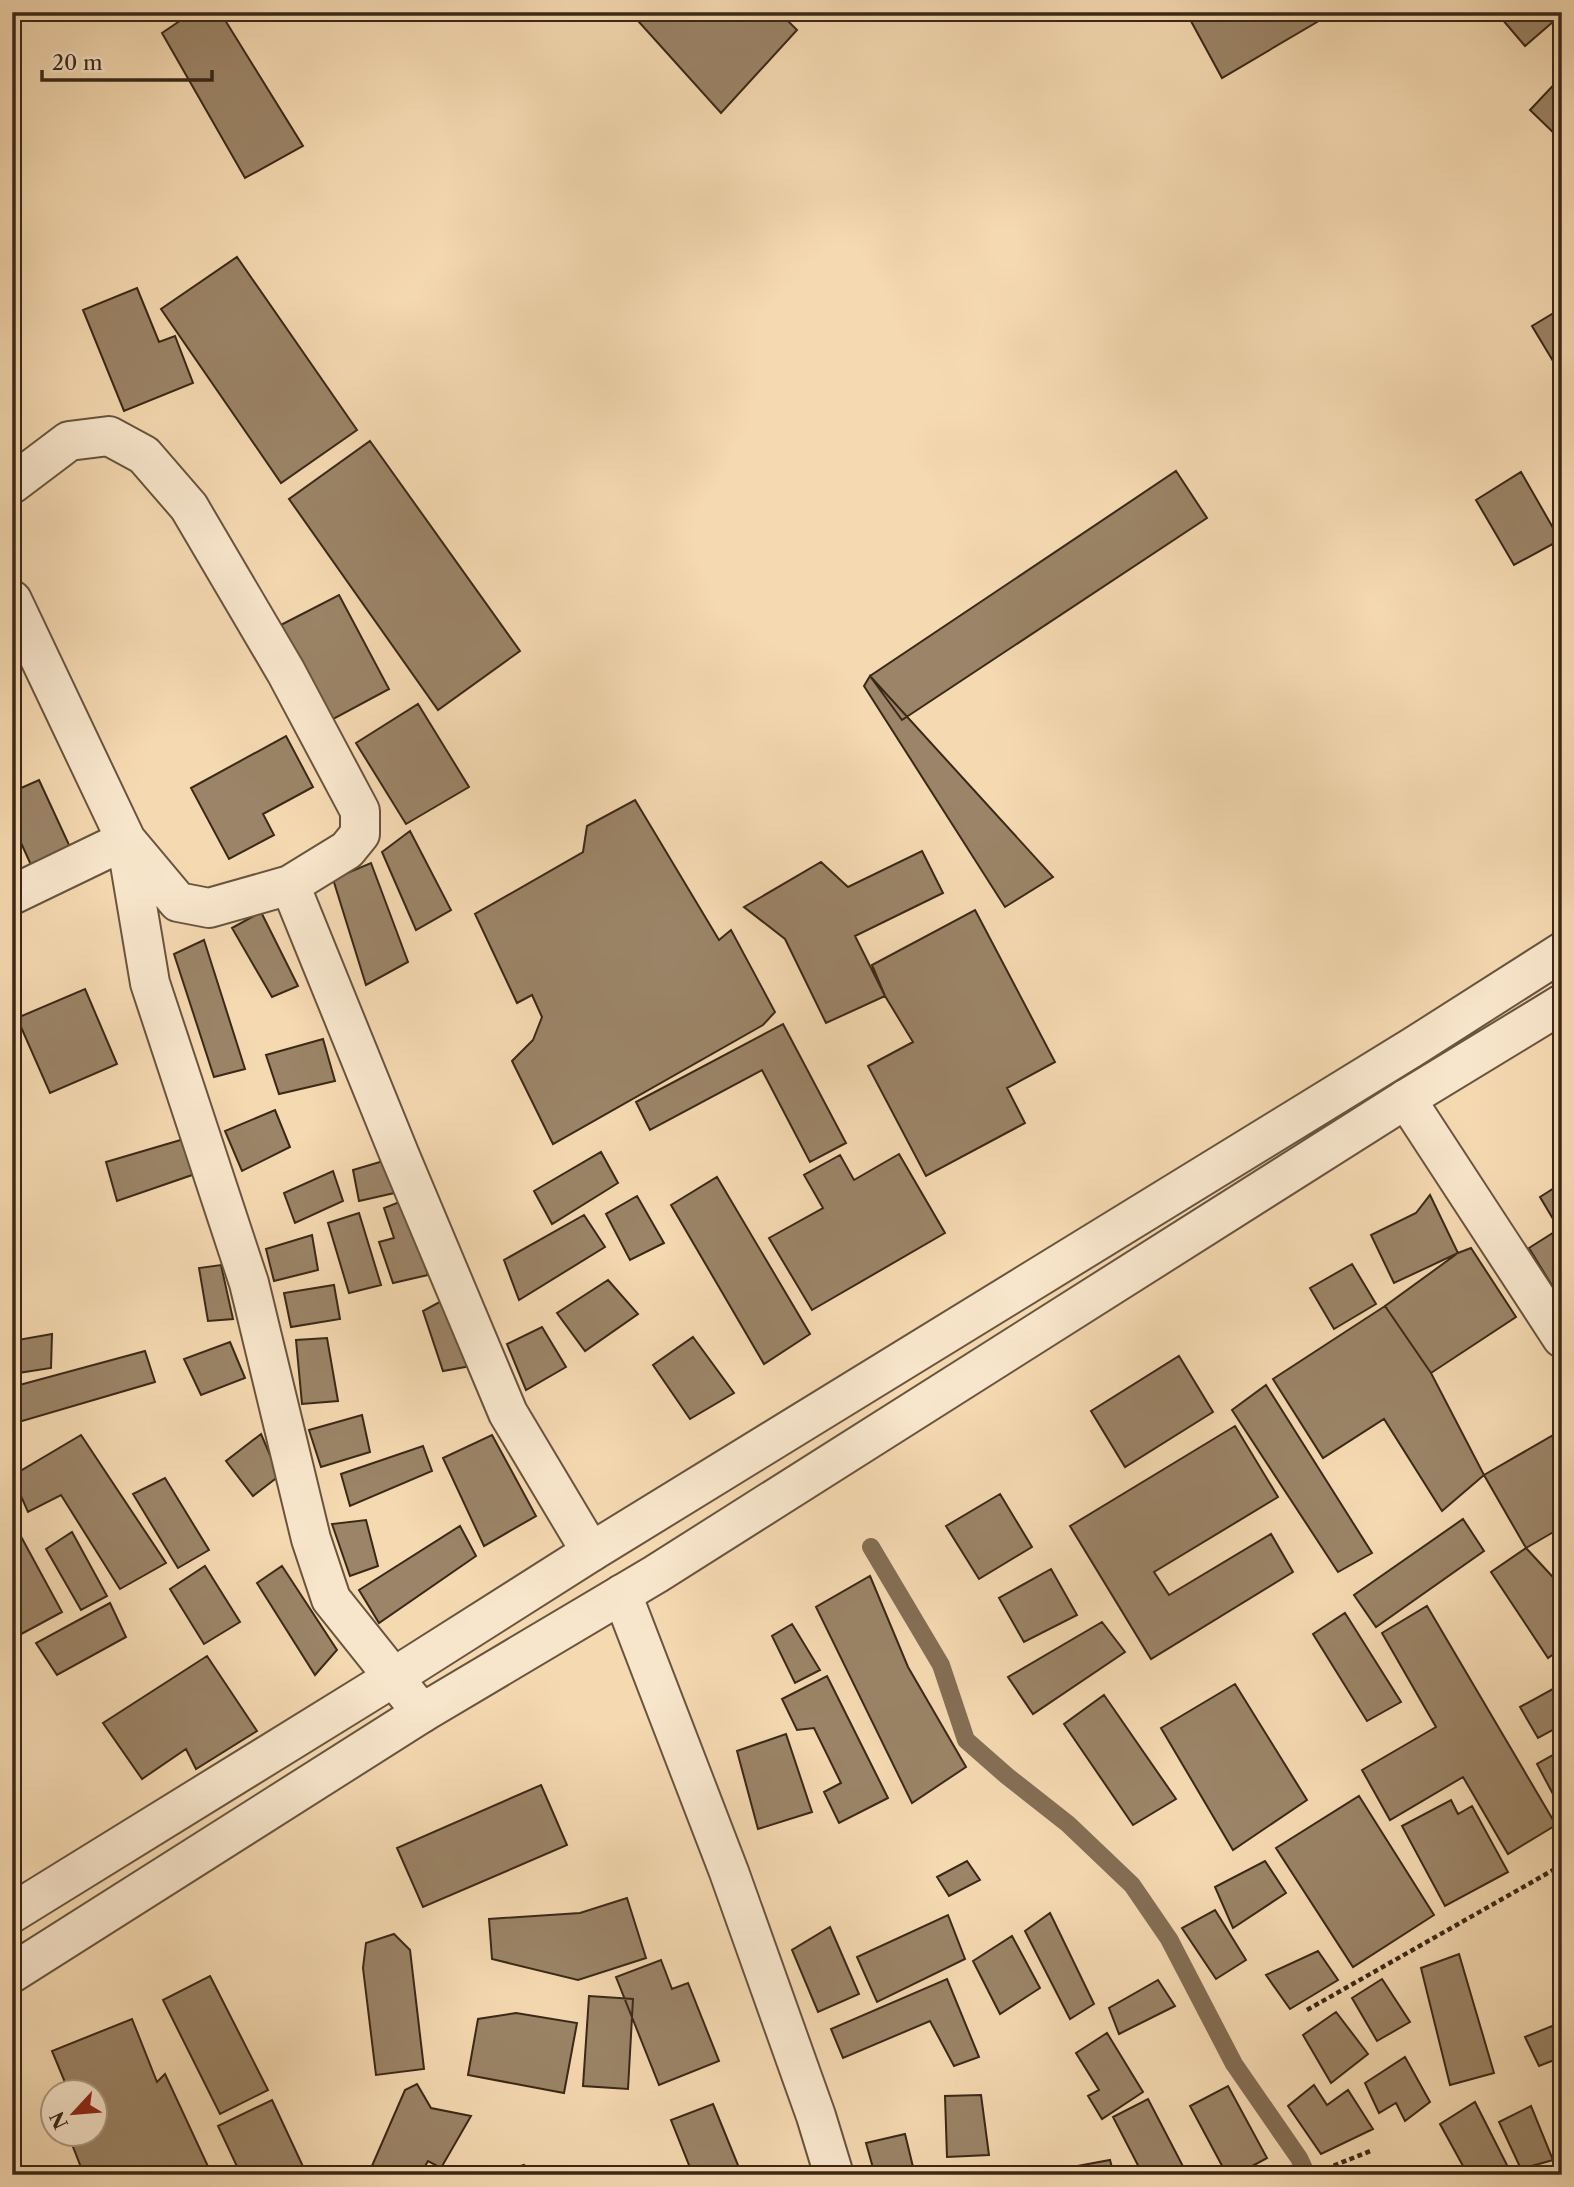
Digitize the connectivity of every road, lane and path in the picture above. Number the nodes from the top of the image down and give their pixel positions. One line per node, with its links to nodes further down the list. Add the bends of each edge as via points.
1 (12, 484): 4 (street, via 69,440 109,436 144,455 189,507 286,672 360,811 360,834 347,850)
2 (12, 600): 3 (street)
3 (126, 840): 4 (street, via 178,902 209,908); 5 (street); 12 (street, via 150,983 249,1283 311,1539 331,1598)
4 (290, 885): 10 (street, via 508,1413)
5 (12, 895)
6 (1562, 952): 10 (street)
7 (1562, 1004): 8 (street)
8 (1406, 1099): 9 (street); 11 (street)
9 (1562, 1338)
10 (590, 1552): 12 (street)
11 (622, 1594): 13 (street); 19 (street, via 729,1872)
12 (394, 1677): 13 (street); 15 (street)
13 (422, 1713): 16 (street)
14 (1562, 1866): 17 (path)
15 (12, 1913)
16 (16, 1966)
17 (1307, 2010)
18 (1373, 2150): 20 (path)
19 (834, 2175)
20 (1310, 2175)

